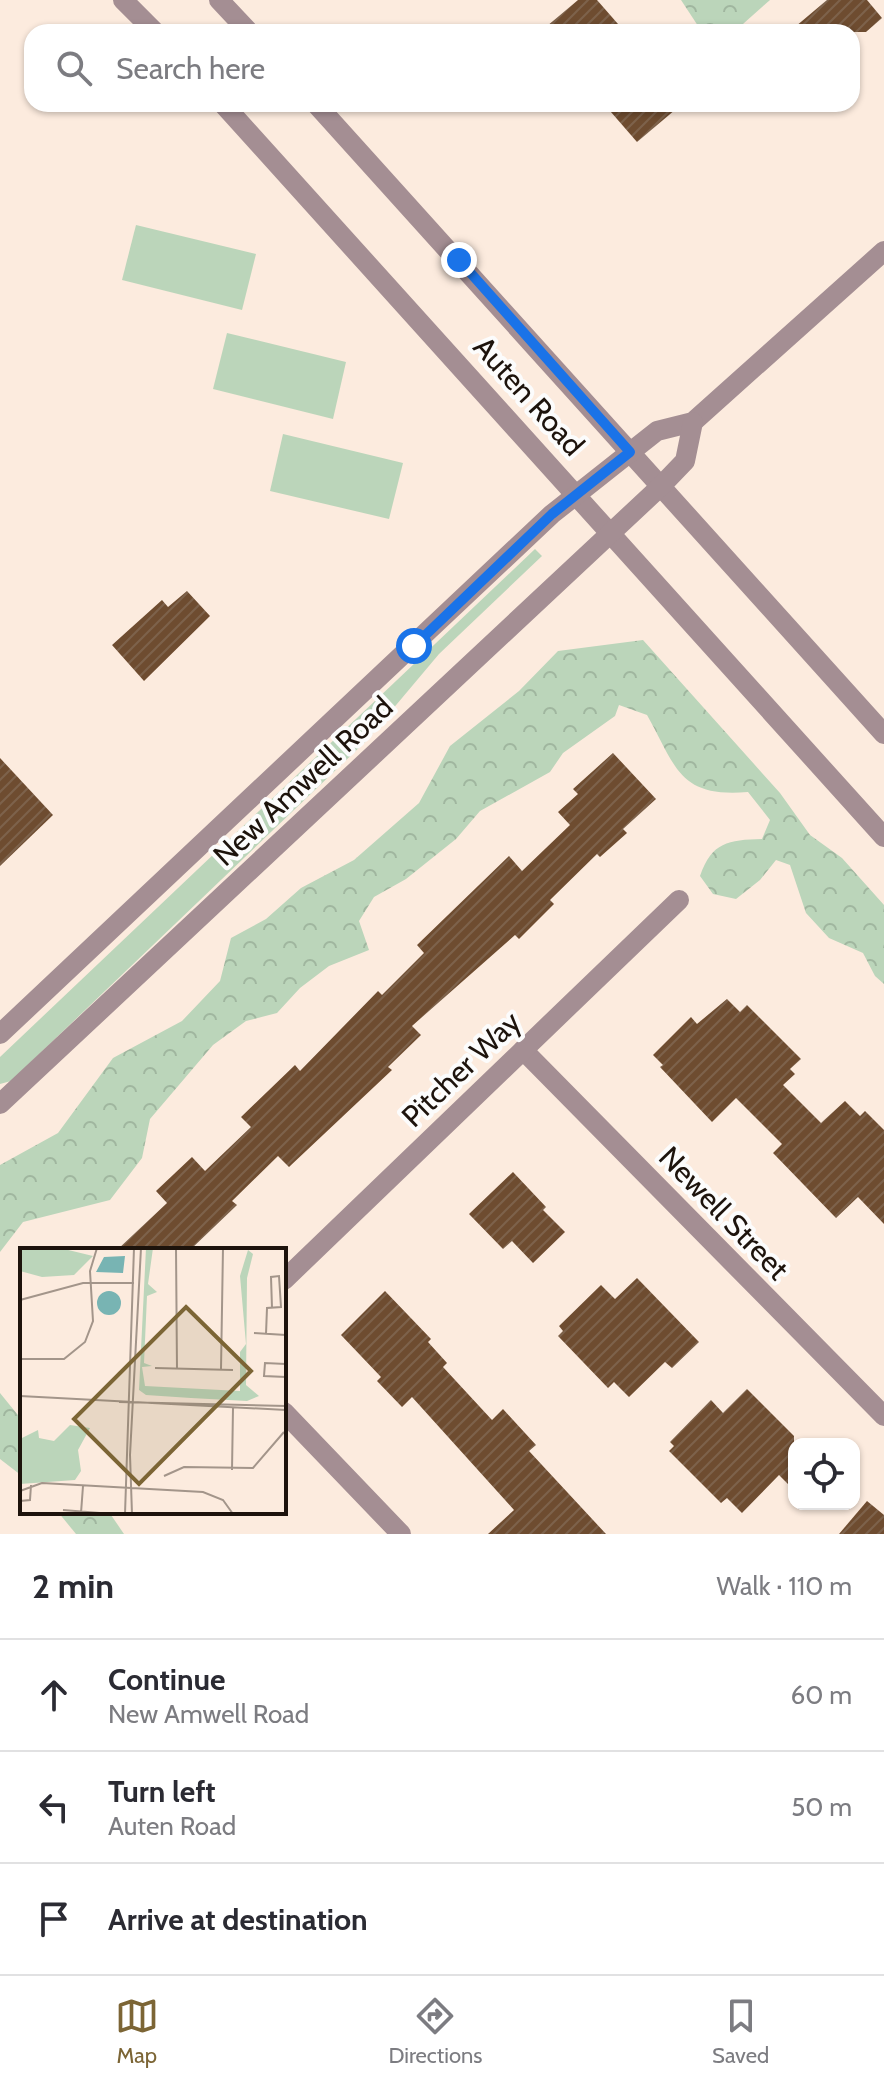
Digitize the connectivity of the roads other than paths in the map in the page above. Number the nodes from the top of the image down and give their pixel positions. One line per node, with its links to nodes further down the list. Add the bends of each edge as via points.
1 (123, 0): 3 (street)
2 (219, 0): 4 (street)
3 (147, 24)
4 (242, 24)
5 (230, 112): 11 (street, Auten Road)
6 (323, 112): 9 (street, Auten Road)
7 (884, 251): 8 (street, New Amwell Road)
8 (693, 422): 9 (street, New Amwell Road, via 657,431); 10 (street, New Amwell Road, via 685,461)
9 (630, 452): 10 (street, Auten Road); 11 (street, New Amwell Road)
10 (661, 486): 12 (street, New Amwell Road); 13 (street, Auten Road)
11 (576, 493): 12 (street, Auten Road); 16 (street, New Amwell Road)
12 (612, 533): 14 (street, Auten Road); 18 (street, New Amwell Road)
13 (884, 734)
14 (884, 837)
15 (679, 900): 17 (street, Pitcher Way)
16 (0, 1034)
17 (523, 1050): 19 (street, Pitcher Way); 21 (street, Newell Street)
18 (0, 1104)
19 (286, 1278)
20 (286, 1414): 22 (street)
21 (884, 1416)
22 (401, 1534)

